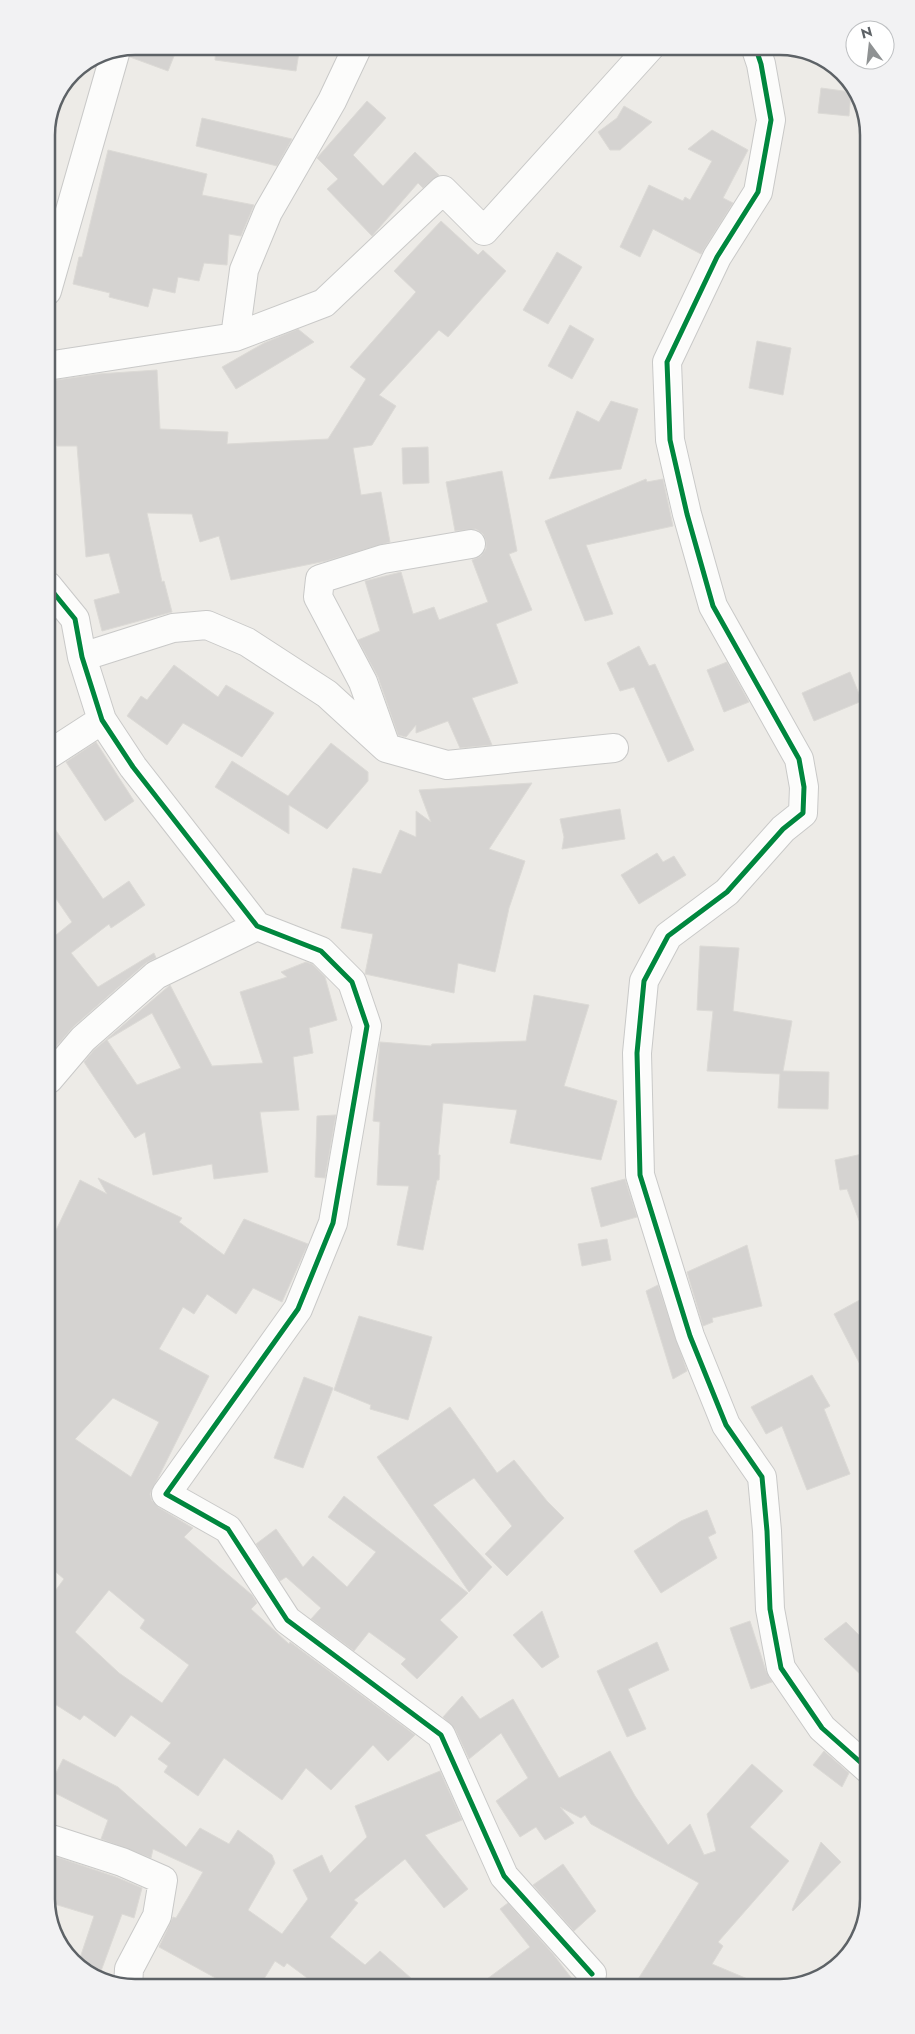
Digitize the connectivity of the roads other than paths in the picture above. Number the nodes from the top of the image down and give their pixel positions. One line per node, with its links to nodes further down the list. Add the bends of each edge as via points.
1 (354, 55): 6 (street, via 332,101 268,212 244,270)
2 (643, 55): 6 (street, via 484,231 443,190 324,303)
3 (758, 55): 17 (street, via 771,120 758,192 717,257 667,362 670,440 713,606 799,759 804,787 803,814 783,829 727,892 668,936 644,981 637,1053 640,1175 690,1336 722,1416 762,1477 770,1609 781,1668 822,1728)
4 (113, 59): 5 (street)
5 (55, 263)
6 (235, 336): 7 (street)
7 (55, 365)
8 (470, 544): 12 (street, via 383,559 320,579 318,597 363,682)
9 (55, 595): 10 (street, via 75,619)
10 (82, 657): 11 (street); 12 (street, via 173,628 207,626 247,642 327,694)
11 (102, 720): 14 (street); 15 (street, via 132,767)
12 (386, 748): 13 (street, via 447,766)
13 (614, 748)
14 (55, 750)
15 (258, 926): 16 (street, via 156,975 83,1038); 19 (street, via 321,951 352,982 367,1026 333,1223 298,1309 166,1494 228,1529 287,1620 441,1735 504,1876)
16 (55, 1072)
17 (860, 1762)
18 (55, 1840): 20 (street, via 122,1862 163,1880 157,1916 129,1969)
19 (592, 1974)
20 (128, 1979)

